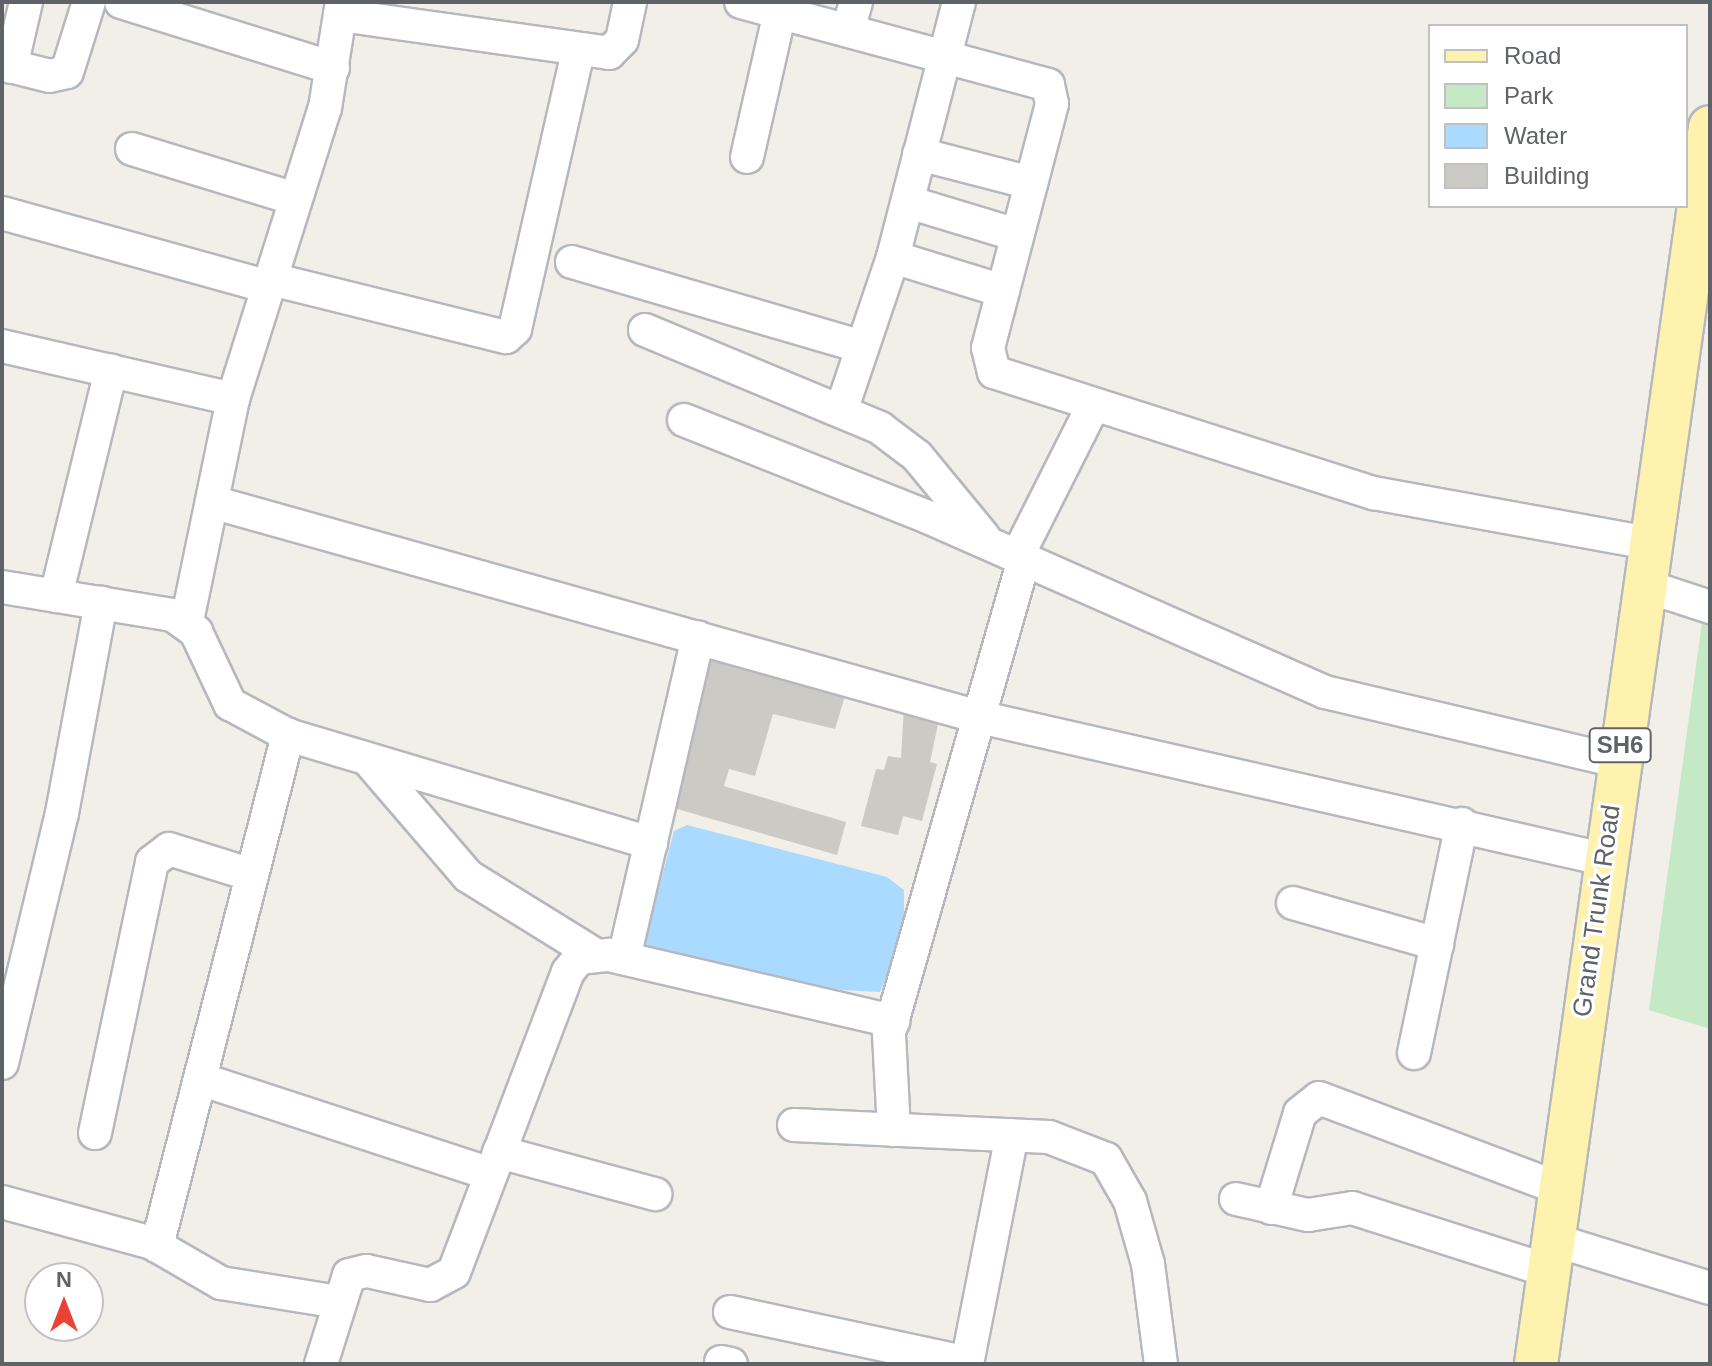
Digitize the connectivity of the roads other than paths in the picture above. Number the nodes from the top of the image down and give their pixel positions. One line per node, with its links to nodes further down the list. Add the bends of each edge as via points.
1 (26, 2): 12 (street)
2 (89, 2): 12 (street, via 67,72 50,76)
3 (121, 2): 13 (street)
4 (630, 2): 10 (street, via 622,40 609,53)
5 (741, 2): 8 (street)
6 (959, 2): 11 (street)
7 (341, 8): 10 (street); 13 (street)
8 (780, 12): 9 (street); 17 (street)
9 (852, 16): 11 (street)
10 (578, 51): 25 (street, via 515,329 506,337)
11 (944, 55): 16 (street); 18 (street, via 1048,85 1052,104)
12 (6, 66)
13 (333, 68): 19 (street)
14 (1709, 145): 36 (main road, Grand Trunk Road / SH6)
15 (132, 149): 19 (street)
16 (919, 154): 18 (street); 20 (street)
17 (747, 157)
18 (1031, 183): 22 (street)
19 (296, 199): 25 (street)
20 (908, 202): 22 (street); 23 (street)
21 (2, 213): 25 (street)
22 (1017, 235): 26 (street)
23 (893, 257): 26 (street); 29 (street)
24 (572, 262): 29 (street)
25 (270, 283): 31 (street)
26 (1003, 291): 32 (street, via 988,348 994,372)
27 (645, 330): 33 (street)
28 (2, 346): 30 (street)
29 (862, 347): 33 (street)
30 (111, 371): 31 (street); 40 (street)
31 (233, 399): 35 (street)
32 (1093, 406): 36 (street, via 1374,493); 37 (street)
33 (842, 408): 37 (street, via 917,456)
34 (684, 420): 37 (street)
35 (212, 502): 43 (street); 44 (street)
36 (1650, 543): 38 (main road, Grand Trunk Road / SH6)
37 (1010, 553): 45 (street); 47 (street, via 1325,692)
38 (1643, 585): 42 (street); 47 (main road, Grand Trunk Road / SH6)
39 (2, 587): 40 (street)
40 (56, 596): 41 (street)
41 (101, 603): 43 (street); 58 (street, via 62,813)
42 (1710, 607)
43 (187, 621): 46 (street, via 230,704)
44 (698, 637): 45 (street); 50 (street)
45 (979, 717): 49 (street); 56 (street)
46 (288, 735): 48 (street); 52 (street)
47 (1618, 761): 51 (main road, Grand Trunk Road / SH6)
48 (370, 762): 50 (street); 55 (street, via 468,876)
49 (1462, 824): 51 (street); 54 (street)
50 (651, 843): 55 (street)
51 (1603, 859): 65 (main road, Grand Trunk Road / SH6)
52 (252, 875): 59 (street); 62 (street, via 169,849 152,862)
53 (1293, 903): 54 (street)
54 (1437, 944): 57 (street)
55 (609, 956): 56 (street); 64 (street, via 579,958 568,972)
56 (893, 1021): 61 (street, via 888,1062)
57 (1414, 1053)
58 (2, 1063)
59 (200, 1079): 64 (street); 70 (street)
60 (794, 1125): 61 (street)
61 (894, 1130): 63 (street)
62 (95, 1133)
63 (1012, 1135): 76 (street); 77 (street, via 1081,1144 1106,1159 1121,1177 1148,1264)
64 (495, 1163): 66 (street); 73 (street, via 448,1280 430,1285 358,1271 349,1275)
65 (1561, 1189): 69 (street, via 1319,1098 1300,1113); 71 (main road, Grand Trunk Road / SH6)
66 (655, 1194)
67 (1236, 1199): 69 (street)
68 (2, 1202): 70 (street)
69 (1271, 1208): 71 (street, via 1308,1215 1352,1208)
70 (157, 1246): 73 (street, via 221,1283)
71 (1551, 1255): 72 (street); 78 (main road, Grand Trunk Road / SH6)
72 (1710, 1288)
73 (338, 1302): 75 (street)
74 (730, 1312): 76 (street)
75 (321, 1364)
76 (967, 1364)
77 (1161, 1364)
78 (1536, 1364)

